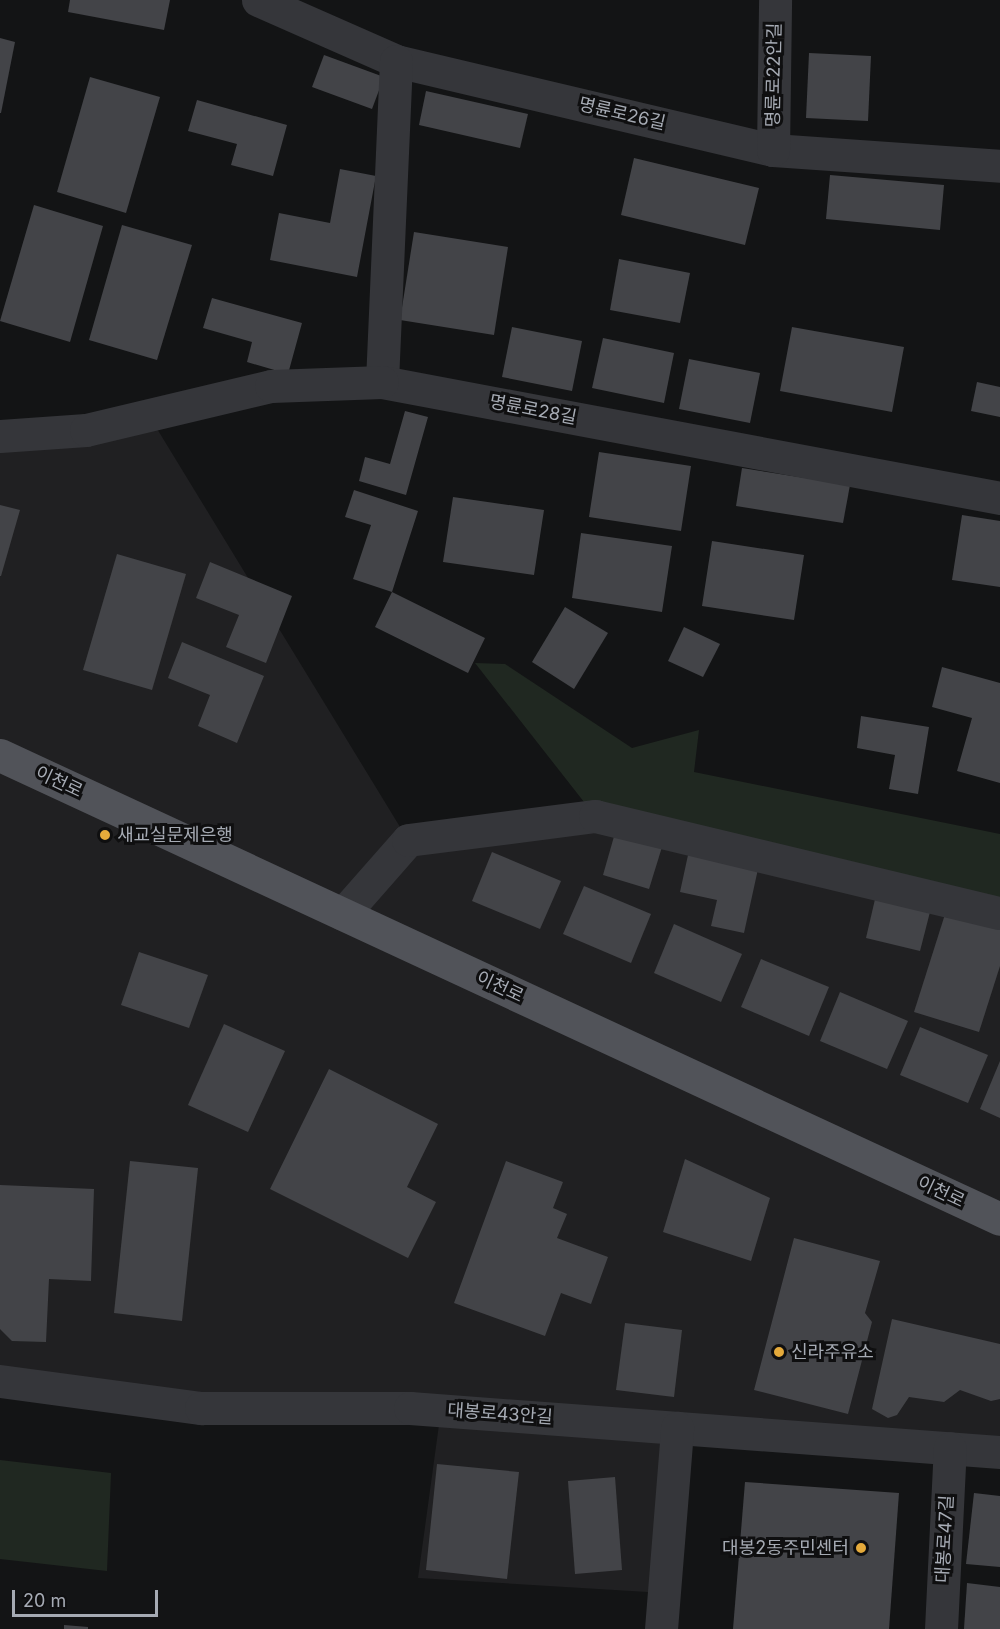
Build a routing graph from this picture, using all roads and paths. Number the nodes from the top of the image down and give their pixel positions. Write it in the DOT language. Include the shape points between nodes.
graph roads {
  1 [pos="258,0"];
  2 [pos="775,0"];
  3 [pos="396,61"];
  4 [pos="773,150"];
  5 [pos="1000,166"];
  6 [pos="382,382"];
  7 [pos="0,436"];
  8 [pos="1000,498"];
  9 [pos="0,755"];
  10 [pos="1000,913"];
  11 [pos="343,914"];
  12 [pos="1000,1219"];
  13 [pos="0,1381"];
  14 [pos="677,1428"];
  15 [pos="950,1448"];
  16 [pos="1000,1452"];
  17 [pos="661,1629"];
  18 [pos="941,1629"];
  1 -- 3 [label="street, 명륜로26길"];
  2 -- 4 [label="street, 명륜로22안길"];
  3 -- 4 [label="street, 명륜로26길"];
  3 -- 6 [label="street"];
  4 -- 5 [label="street, 명륜로26길"];
  6 -- 7 [label="street, 명륜로28길" via="272,386 86,430"];
  6 -- 8 [label="street, 명륜로28길"];
  9 -- 11 [label="main road, 이천로"];
  10 -- 11 [label="street" via="595,816 408,840"];
  11 -- 12 [label="main road, 이천로"];
  13 -- 14 [label="street, 대봉로43안길" via="201,1408 410,1408"];
  14 -- 15 [label="street, 대봉로43안길"];
  14 -- 17 [label="street"];
  15 -- 16 [label="street, 대봉로43안길"];
  15 -- 18 [label="street, 대봉로47길"];
}
